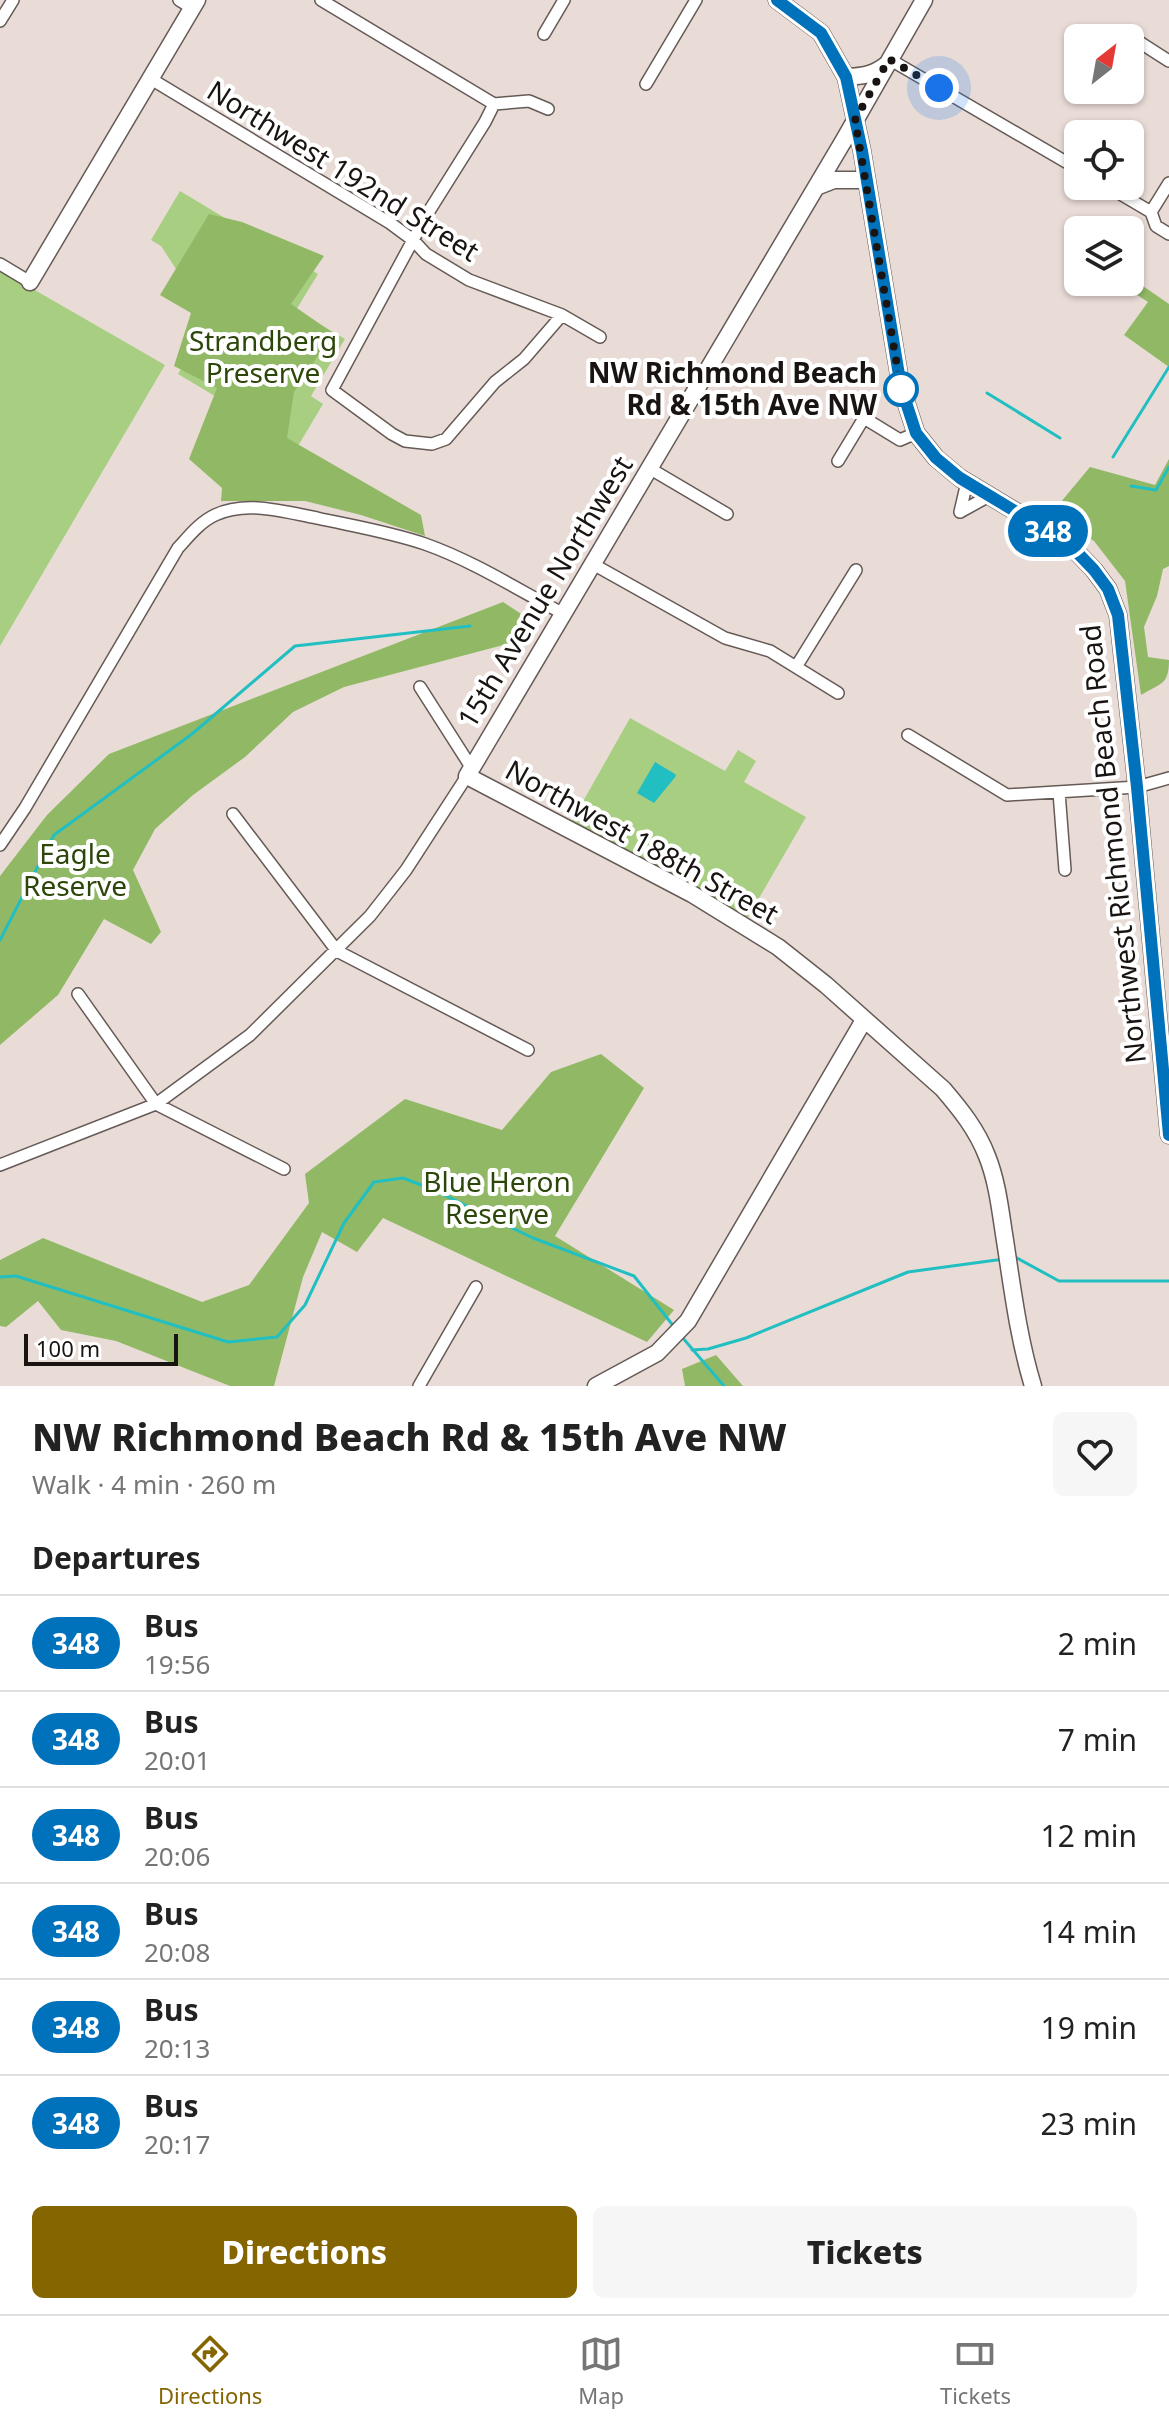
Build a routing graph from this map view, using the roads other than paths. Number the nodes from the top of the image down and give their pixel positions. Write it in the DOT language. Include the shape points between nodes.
graph roads {
  1 [pos="13,0"];
  2 [pos="321,0"];
  3 [pos="564,0"];
  4 [pos="696,0"];
  5 [pos="777,0"];
  6 [pos="924,0"];
  7 [pos="189,3"];
  8 [pos="0,21"];
  9 [pos="544,34"];
  10 [pos="1144,45"];
  11 [pos="888,61"];
  12 [pos="1169,61"];
  13 [pos="846,77"];
  14 [pos="151,79"];
  15 [pos="646,84"];
  16 [pos="494,104"];
  17 [pos="548,109"];
  18 [pos="855,120"];
  19 [pos="1064,161"];
  20 [pos="866,180"];
  21 [pos="1169,183"];
  22 [pos="816,187"];
  23 [pos="1131,200"];
  24 [pos="1151,212"];
  25 [pos="1169,234"];
  26 [pos="413,240"];
  27 [pos="0,264"];
  28 [pos="30,282"];
  29 [pos="562,315"];
  30 [pos="600,337"];
  31 [pos="916,433"];
  32 [pos="838,461"];
  33 [pos="649,468"];
  34 [pos="967,482"];
  35 [pos="989,496"];
  36 [pos="727,514"];
  37 [pos="591,563"];
  38 [pos="856,570"];
  39 [pos="562,613"];
  40 [pos="796,667"];
  41 [pos="420,687"];
  42 [pos="838,693"];
  43 [pos="908,735"];
  44 [pos="469,771"];
  45 [pos="1169,778"];
  46 [pos="1137,787"];
  47 [pos="1059,792"];
  48 [pos="233,814"];
  49 [pos="0,845"];
  50 [pos="1065,870"];
  51 [pos="337,951"];
  52 [pos="78,994"];
  53 [pos="864,1020"];
  54 [pos="528,1050"];
  55 [pos="156,1104"];
  56 [pos="1169,1135"];
  57 [pos="0,1165"];
  58 [pos="284,1169"];
  59 [pos="476,1287"];
  60 [pos="419,1386"];
  61 [pos="596,1386"];
  62 [pos="1033,1386"];
  1 -- 8 [label="street"];
  2 -- 16 [label="street"];
  3 -- 9 [label="street"];
  4 -- 15 [label="street"];
  5 -- 13 [label="street, Northwest Richmond Beach Road" via="821,33"];
  6 -- 11 [label="street, 15th Avenue Northwest"];
  7 -- 14 [label="street"];
  10 -- 12 [label="street"];
  11 -- 13 [label="street" via="875,73"];
  11 -- 18 [label="street, 15th Avenue Northwest"];
  11 -- 19 [label="street"];
  13 -- 18 [label="street, Northwest Richmond Beach Road"];
  14 -- 26 [label="street, Northwest 192nd Street"];
  14 -- 28 [label="street"];
  16 -- 17 [label="street" via="529,101"];
  16 -- 26 [label="street"];
  18 -- 20 [label="street, Northwest Richmond Beach Road"];
  18 -- 22 [label="street, 15th Avenue Northwest"];
  20 -- 22 [label="street" via="834,180"];
  20 -- 31 [label="street, Northwest Richmond Beach Road" via="901,387"];
  21 -- 24 [label="street"];
  22 -- 33 [label="street, 15th Avenue Northwest"];
  23 -- 24 [label="street"];
  24 -- 25 [label="street" via="1156,226"];
  26 -- 29 [label="street, Northwest 192nd Street" via="469,280"];
  26 -- 29 [label="street" via="332,390 405,441 432,444 446,439"];
  27 -- 28 [label="street"];
  29 -- 30 [label="street, Northwest 192nd Street"];
  31 -- 32 [label="street" via="900,440 864,418"];
  31 -- 34 [label="street, Northwest Richmond Beach Road" via="936,458"];
  33 -- 36 [label="street"];
  33 -- 37 [label="street, 15th Avenue Northwest"];
  34 -- 35 [label="street, Northwest Richmond Beach Road"];
  34 -- 35 [label="street" via="960,512"];
  35 -- 46 [label="street, Northwest Richmond Beach Road" via="1068,543 1108,589 1118,615"];
  37 -- 39 [label="street, 15th Avenue Northwest"];
  37 -- 40 [label="street" via="725,638 770,651"];
  38 -- 40 [label="street"];
  39 -- 44 [label="street, 15th Avenue Northwest"];
  39 -- 49 [label="street" via="456,557 391,534 260,508 215,515 178,548"];
  40 -- 42 [label="street"];
  41 -- 44 [label="street, Northwest 188th Street"];
  43 -- 47 [label="street" via="1007,795"];
  44 -- 51 [label="street, 15th Avenue Northwest" via="406,870"];
  44 -- 53 [label="street, Northwest 188th Street" via="749,928"];
  45 -- 46 [label="street"];
  46 -- 47 [label="street"];
  46 -- 56 [label="street, Northwest Richmond Beach Road" via="1159,970"];
  47 -- 50 [label="street"];
  48 -- 51 [label="street"];
  51 -- 54 [label="street"];
  51 -- 55 [label="street, 15th Avenue Northwest" via="250,1035"];
  52 -- 55 [label="street"];
  53 -- 61 [label="street" via="688,1321 657,1353"];
  53 -- 62 [label="street, Northwest 188th Street" via="915,1062 976,1131 996,1186"];
  55 -- 57 [label="street, 15th Avenue Northwest"];
  55 -- 58 [label="street"];
  59 -- 60 [label="street"];
}
